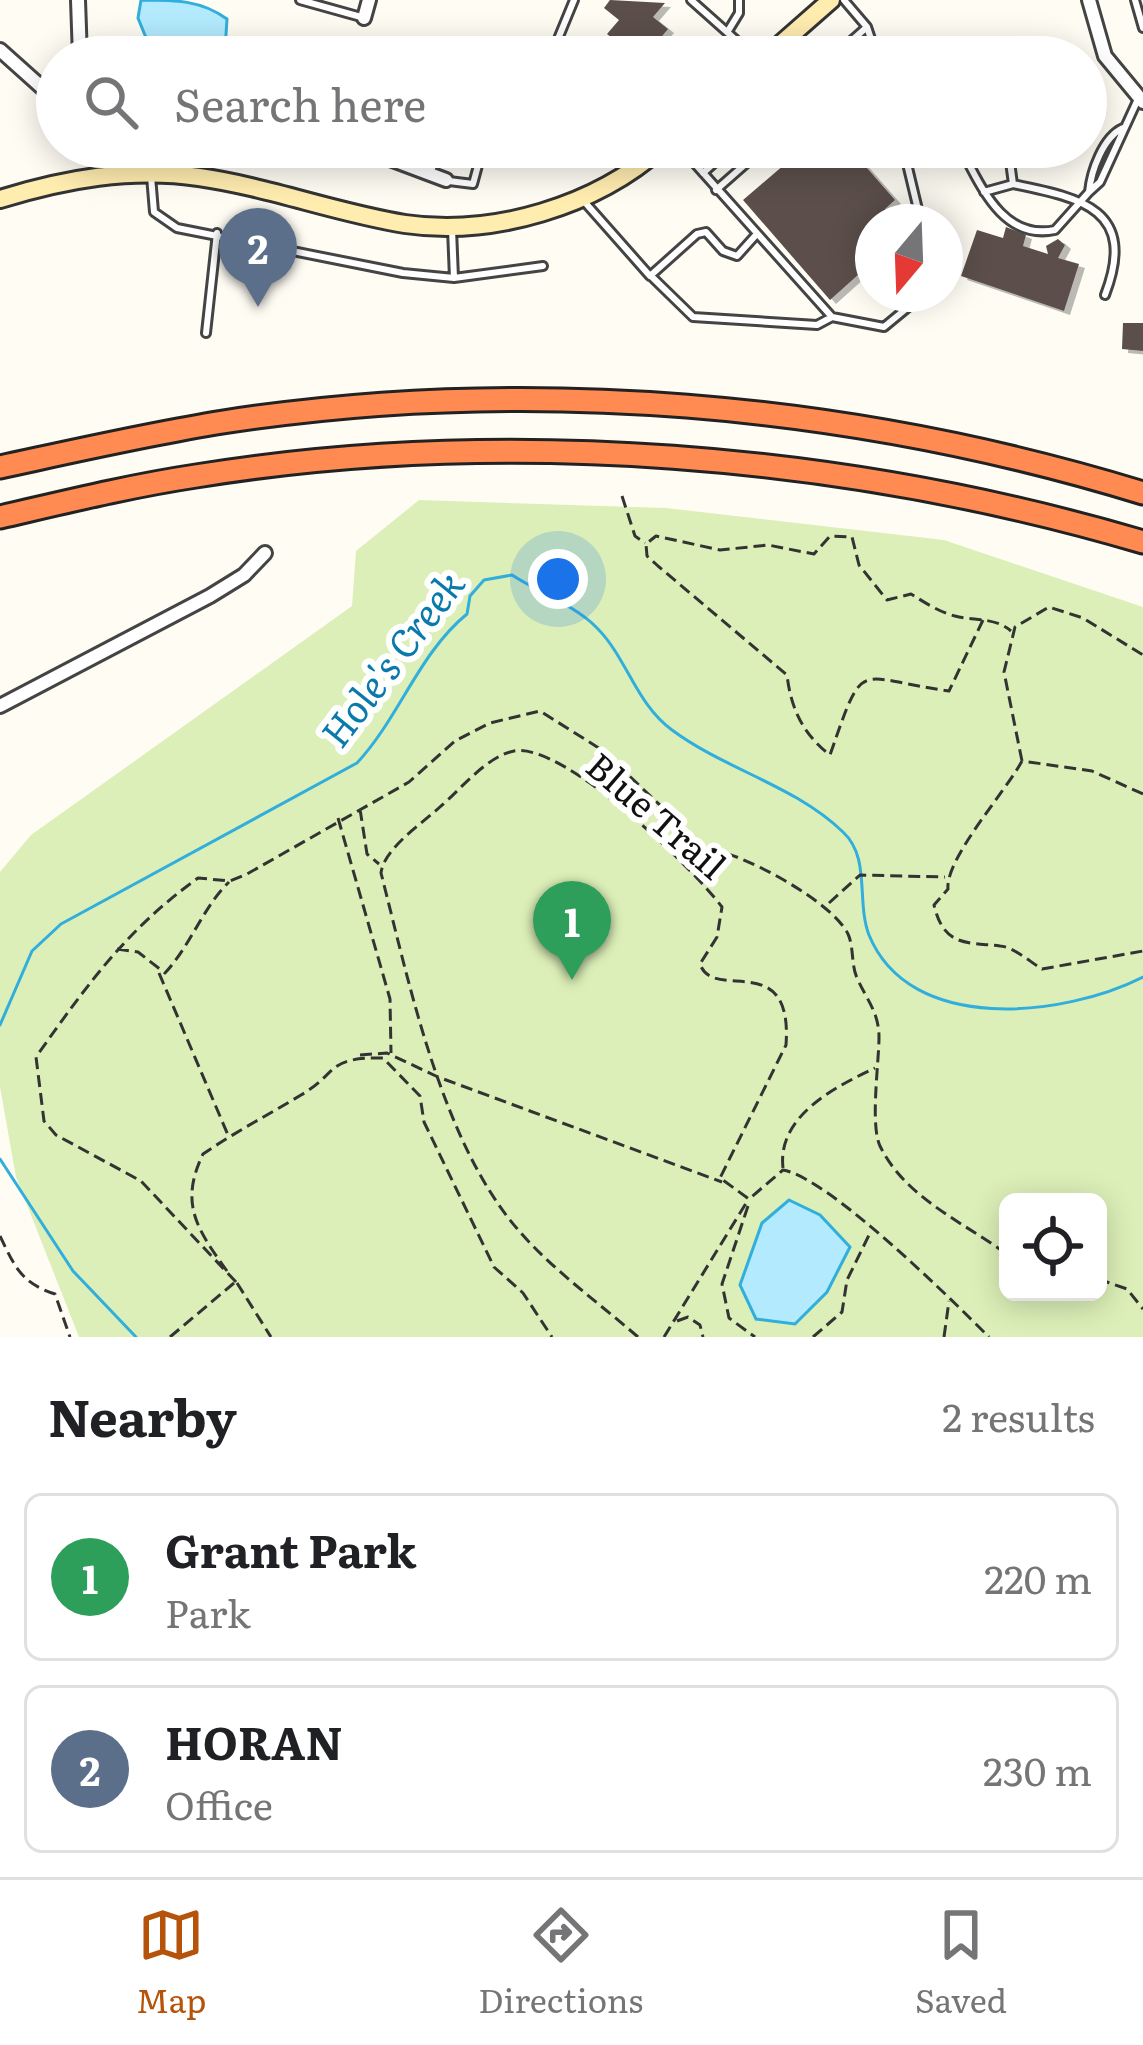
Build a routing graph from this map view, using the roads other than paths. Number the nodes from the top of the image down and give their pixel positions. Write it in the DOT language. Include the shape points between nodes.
graph roads {
  1 [pos="78,0"];
  2 [pos="300,0"];
  3 [pos="370,0"];
  4 [pos="574,0"];
  5 [pos="691,0"];
  6 [pos="739,0"];
  7 [pos="831,0"];
  8 [pos="844,0"];
  9 [pos="1089,0"];
  10 [pos="1135,0"];
  11 [pos="364,18"];
  12 [pos="867,27"];
  13 [pos="1143,28"];
  14 [pos="728,31"];
  15 [pos="79,36"];
  16 [pos="560,36"];
  17 [pos="733,36"];
  18 [pos="790,36"];
  19 [pos="857,36"];
  20 [pos="869,36"];
  21 [pos="1099,36"];
  22 [pos="0,50"];
  23 [pos="1107,58"];
  24 [pos="36,82"];
  25 [pos="1141,100"];
  26 [pos="1107,143"];
  27 [pos="150,168"];
  28 [pos="412,168"];
  29 [pos="432,168"];
  30 [pos="477,168"];
  31 [pos="629,168"];
  32 [pos="698,168"];
  33 [pos="708,168"];
  34 [pos="741,168"];
  35 [pos="908,168"];
  36 [pos="971,168"];
  37 [pos="1011,168"];
  38 [pos="1094,168"];
  39 [pos="150,173"];
  40 [pos="702,173"];
  41 [pos="430,175"];
  42 [pos="446,180"];
  43 [pos="1013,184"];
  44 [pos="716,190"];
  45 [pos="984,192"];
  46 [pos="1087,196"];
  47 [pos="581,198"];
  48 [pos="0,199"];
  49 [pos="917,204"];
  50 [pos="452,225"];
  51 [pos="217,233"];
  52 [pos="755,236"];
  53 [pos="543,266"];
  54 [pos="650,276"];
  55 [pos="454,278"];
  56 [pos="1105,295"];
  57 [pos="902,312"];
  58 [pos="832,317"];
  59 [pos="206,333"];
  60 [pos="0,467"];
  61 [pos="1143,493"];
  62 [pos="0,517"];
  63 [pos="1143,542"];
  64 [pos="265,553"];
  65 [pos="0,706"];
  1 -- 15 [label="street"];
  2 -- 11 [label="lane"];
  3 -- 11 [label="street"];
  4 -- 16 [label="lane"];
  5 -- 14 [label="lane"];
  6 -- 14 [label="lane"];
  7 -- 18 [label="street"];
  8 -- 12 [label="lane"];
  9 -- 21 [label="street"];
  10 -- 13 [label="lane"];
  12 -- 19 [label="lane"];
  12 -- 20 [label="lane"];
  14 -- 17 [label="lane"];
  22 -- 24 [label="street"];
  23 -- 25 [label="street"];
  25 -- 26 [label="lane"];
  27 -- 39 [label="street"];
  28 -- 41 [label="street"];
  29 -- 41 [label="lane"];
  30 -- 42 [label="lane" via="473,184"];
  31 -- 47 [label="street"];
  32 -- 40 [label="lane"];
  33 -- 40 [label="lane"];
  34 -- 44 [label="lane"];
  35 -- 49 [label="lane"];
  36 -- 45 [label="lane"];
  37 -- 43 [label="lane"];
  38 -- 46 [label="lane"];
  39 -- 48 [label="street" via="86,177"];
  39 -- 50 [label="street" via="410,224"];
  39 -- 51 [label="lane" via="154,212 163,222"];
  40 -- 44 [label="lane"];
  41 -- 42 [label="street"];
  43 -- 45 [label="lane"];
  43 -- 46 [label="lane"];
  44 -- 52 [label="lane"];
  45 -- 46 [label="lane" via="1010,220 1047,232"];
  46 -- 56 [label="lane" via="1116,256"];
  47 -- 50 [label="street" via="507,221"];
  47 -- 54 [label="lane"];
  50 -- 55 [label="lane"];
  51 -- 55 [label="lane"];
  51 -- 59 [label="lane"];
  52 -- 54 [label="lane" via="736,256 706,232 697,234"];
  52 -- 58 [label="lane"];
  53 -- 55 [label="lane"];
  54 -- 58 [label="lane" via="693,317 817,325"];
  57 -- 58 [label="lane" via="884,327"];
  60 -- 61 [label="highway" via="227,422 555,400 672,405 889,435"];
  62 -- 63 [label="highway" via="285,465 647,454 903,487"];
  64 -- 65 [label="street" via="210,596"];
}
